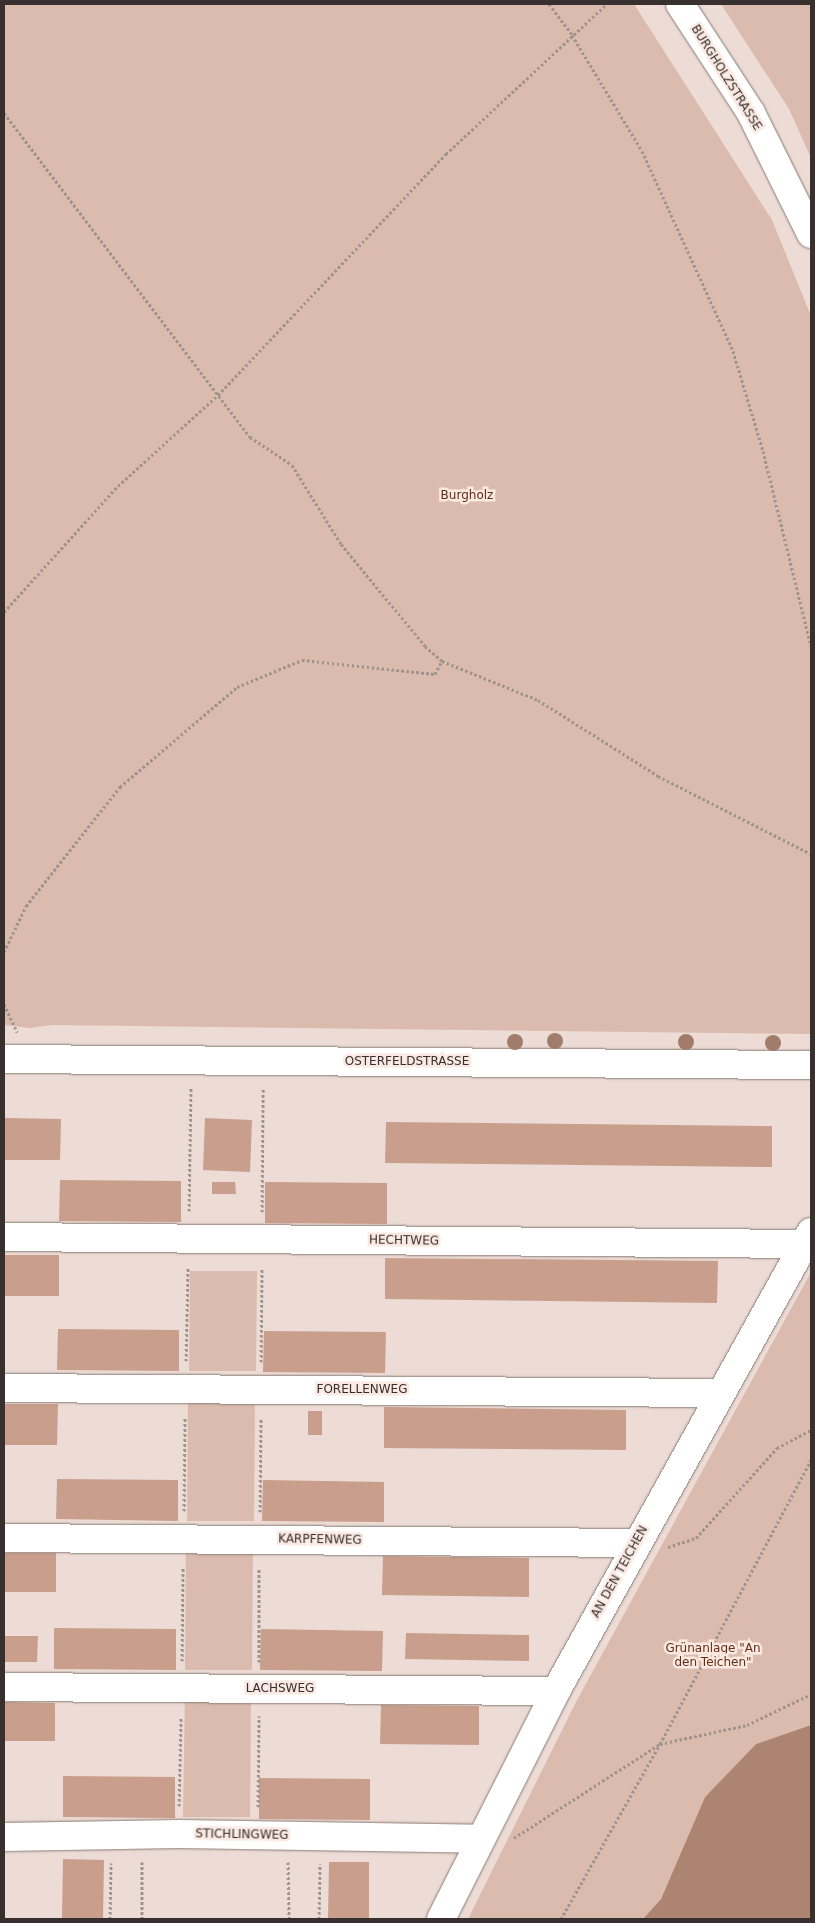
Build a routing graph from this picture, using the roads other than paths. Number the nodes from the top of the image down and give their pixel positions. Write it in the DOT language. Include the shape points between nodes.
graph roads {
  1 [pos="680,4"];
  2 [pos="811,234"];
  3 [pos="4,1059"];
  4 [pos="811,1065"];
  5 [pos="4,1237"];
  6 [pos="808,1238"];
  7 [pos="4,1388"];
  8 [pos="720,1393"];
  9 [pos="4,1538"];
  10 [pos="636,1543"];
  11 [pos="4,1687"];
  12 [pos="556,1691"];
  13 [pos="4,1838"];
  14 [pos="481,1839"];
  15 [pos="441,1919"];
  1 -- 2 [label="street, BURGHOLZSTRASSE" via="750,112"];
  3 -- 4 [label="street, OSTERFELDSTRASSE"];
  5 -- 6 [label="street, HECHTWEG" via="262,1240"];
  6 -- 8 [label="street, AN DEN TEICHEN"];
  7 -- 8 [label="street, FORELLENWEG"];
  8 -- 10 [label="street, AN DEN TEICHEN"];
  9 -- 10 [label="street, KARPFENWEG"];
  10 -- 12 [label="street, AN DEN TEICHEN"];
  11 -- 12 [label="street, LACHSWEG"];
  12 -- 14 [label="street, AN DEN TEICHEN"];
  13 -- 14 [label="street, STICHLINGWEG" via="179,1834"];
  14 -- 15 [label="street, AN DEN TEICHEN"];
}
